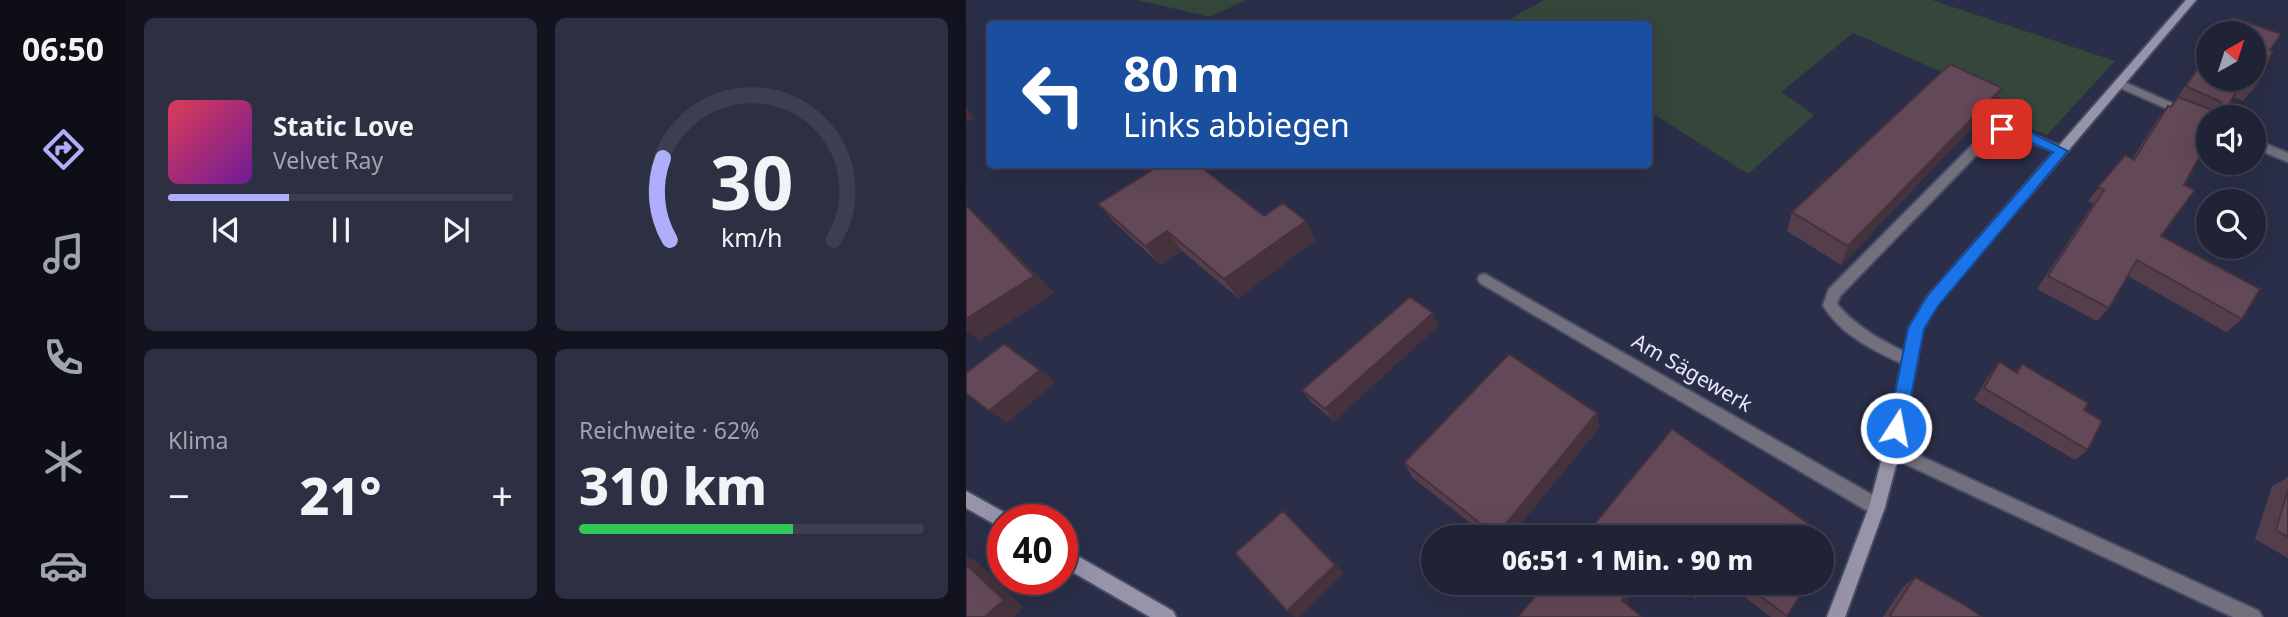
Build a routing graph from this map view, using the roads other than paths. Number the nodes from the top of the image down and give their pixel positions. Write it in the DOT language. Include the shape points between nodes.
graph roads {
  1 [pos="2190,0"];
  2 [pos="2120,83"];
  3 [pos="2196,118"];
  4 [pos="2266,148"];
  5 [pos="2062,151"];
  6 [pos="2288,158"];
  7 [pos="1485,279"];
  8 [pos="1910,361"];
  9 [pos="1892,450"];
  10 [pos="966,499"];
  11 [pos="1877,507"];
  12 [pos="987,511"];
  13 [pos="1078,565"];
  14 [pos="1167,617"];
  15 [pos="1836,617"];
  16 [pos="2253,617"];
  1 -- 2 [label="street"];
  2 -- 3 [label="street"];
  2 -- 5 [label="street"];
  4 -- 6 [label="street"];
  5 -- 8 [label="street" via="1932,301 1916,328"];
  5 -- 8 [label="street" via="2011,130 1992,132 1833,293 1830,306 1853,329"];
  7 -- 11 [label="street, Am Sägewerk"];
  8 -- 9 [label="street"];
  9 -- 11 [label="street"];
  9 -- 16 [label="street"];
  10 -- 12 [label="street"];
  11 -- 15 [label="street"];
  13 -- 14 [label="street"];
}
